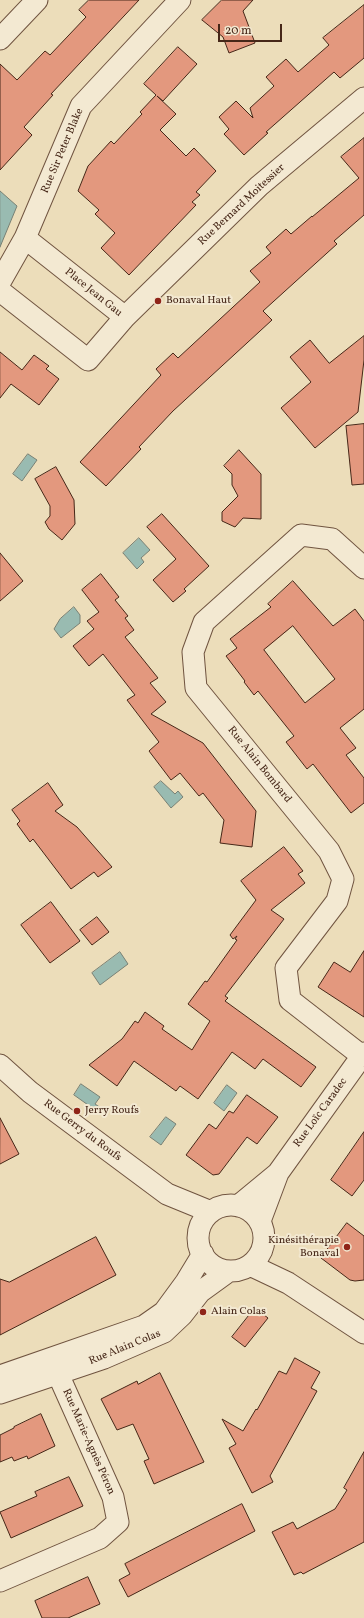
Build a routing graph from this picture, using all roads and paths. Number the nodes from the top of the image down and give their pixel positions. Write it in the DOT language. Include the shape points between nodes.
graph roads {
  1 [pos="37,0"];
  2 [pos="180,0"];
  3 [pos="0,39"];
  4 [pos="364,98"];
  5 [pos="26,238"];
  6 [pos="0,282"];
  7 [pos="0,291"];
  8 [pos="125,317"];
  9 [pos="364,568"];
  10 [pos="363,1055"];
  11 [pos="0,1065"];
  12 [pos="278,1173"];
  13 [pos="167,1194"];
  14 [pos="238,1206"];
  15 [pos="211,1212"];
  16 [pos="260,1221"];
  17 [pos="201,1245"];
  18 [pos="263,1248"];
  19 [pos="250,1265"];
  20 [pos="229,1271"];
  21 [pos="288,1283"];
  22 [pos="364,1332"];
  23 [pos="58,1374"];
  24 [pos="0,1376"];
  25 [pos="0,1394"];
  26 [pos="0,1581"];
  1 -- 3 [label="street"];
  2 -- 5 [label="street, Rue Sir Peter Blake" via="82,106"];
  4 -- 8 [label="street, Rue Bernard Moitessier" via="259,186"];
  5 -- 6 [label="street, Rue Sir Peter Blake"];
  5 -- 8 [label="street, Place Jean Gau"];
  7 -- 8 [label="street, Place Jean Gau" via="88,360"];
  9 -- 10 [label="street, Rue Alain Bombard" via="332,539 301,534 204,622 193,652 196,688 329,851 343,879 337,902 286,968 290,1000"];
  10 -- 12 [label="street, Rue Loïc Caradec"];
  11 -- 13 [label="street, Rue Gerry du Roufs" via="30,1092"];
  12 -- 14 [label="street, Rue Loïc Caradec"];
  12 -- 16 [label="street, Rue Loïc Caradec"];
  13 -- 15 [label="street, Rue Gerry du Roufs"];
  13 -- 17 [label="street, Rue Gerry du Roufs"];
  14 -- 15 [label="street" via="228,1205"];
  14 -- 16 [label="street" via="247,1209"];
  15 -- 17 [label="street" via="202,1223"];
  16 -- 18 [label="street"];
  17 -- 20 [label="street" via="214,1266"];
  17 -- 24 [label="street, Rue Alain Colas" via="186,1282 164,1312 144,1326"];
  18 -- 19 [label="street"];
  18 -- 21 [label="street"];
  19 -- 20 [label="street" via="240,1270"];
  19 -- 21 [label="street"];
  20 -- 23 [label="street, Rue Alain Colas" via="200,1292 182,1315 164,1332 104,1358"];
  21 -- 22 [label="street"];
  23 -- 25 [label="street, Rue Alain Colas"];
  23 -- 26 [label="street, Rue Marie-Agnès Péron" via="113,1497 118,1522 100,1538"];
}
